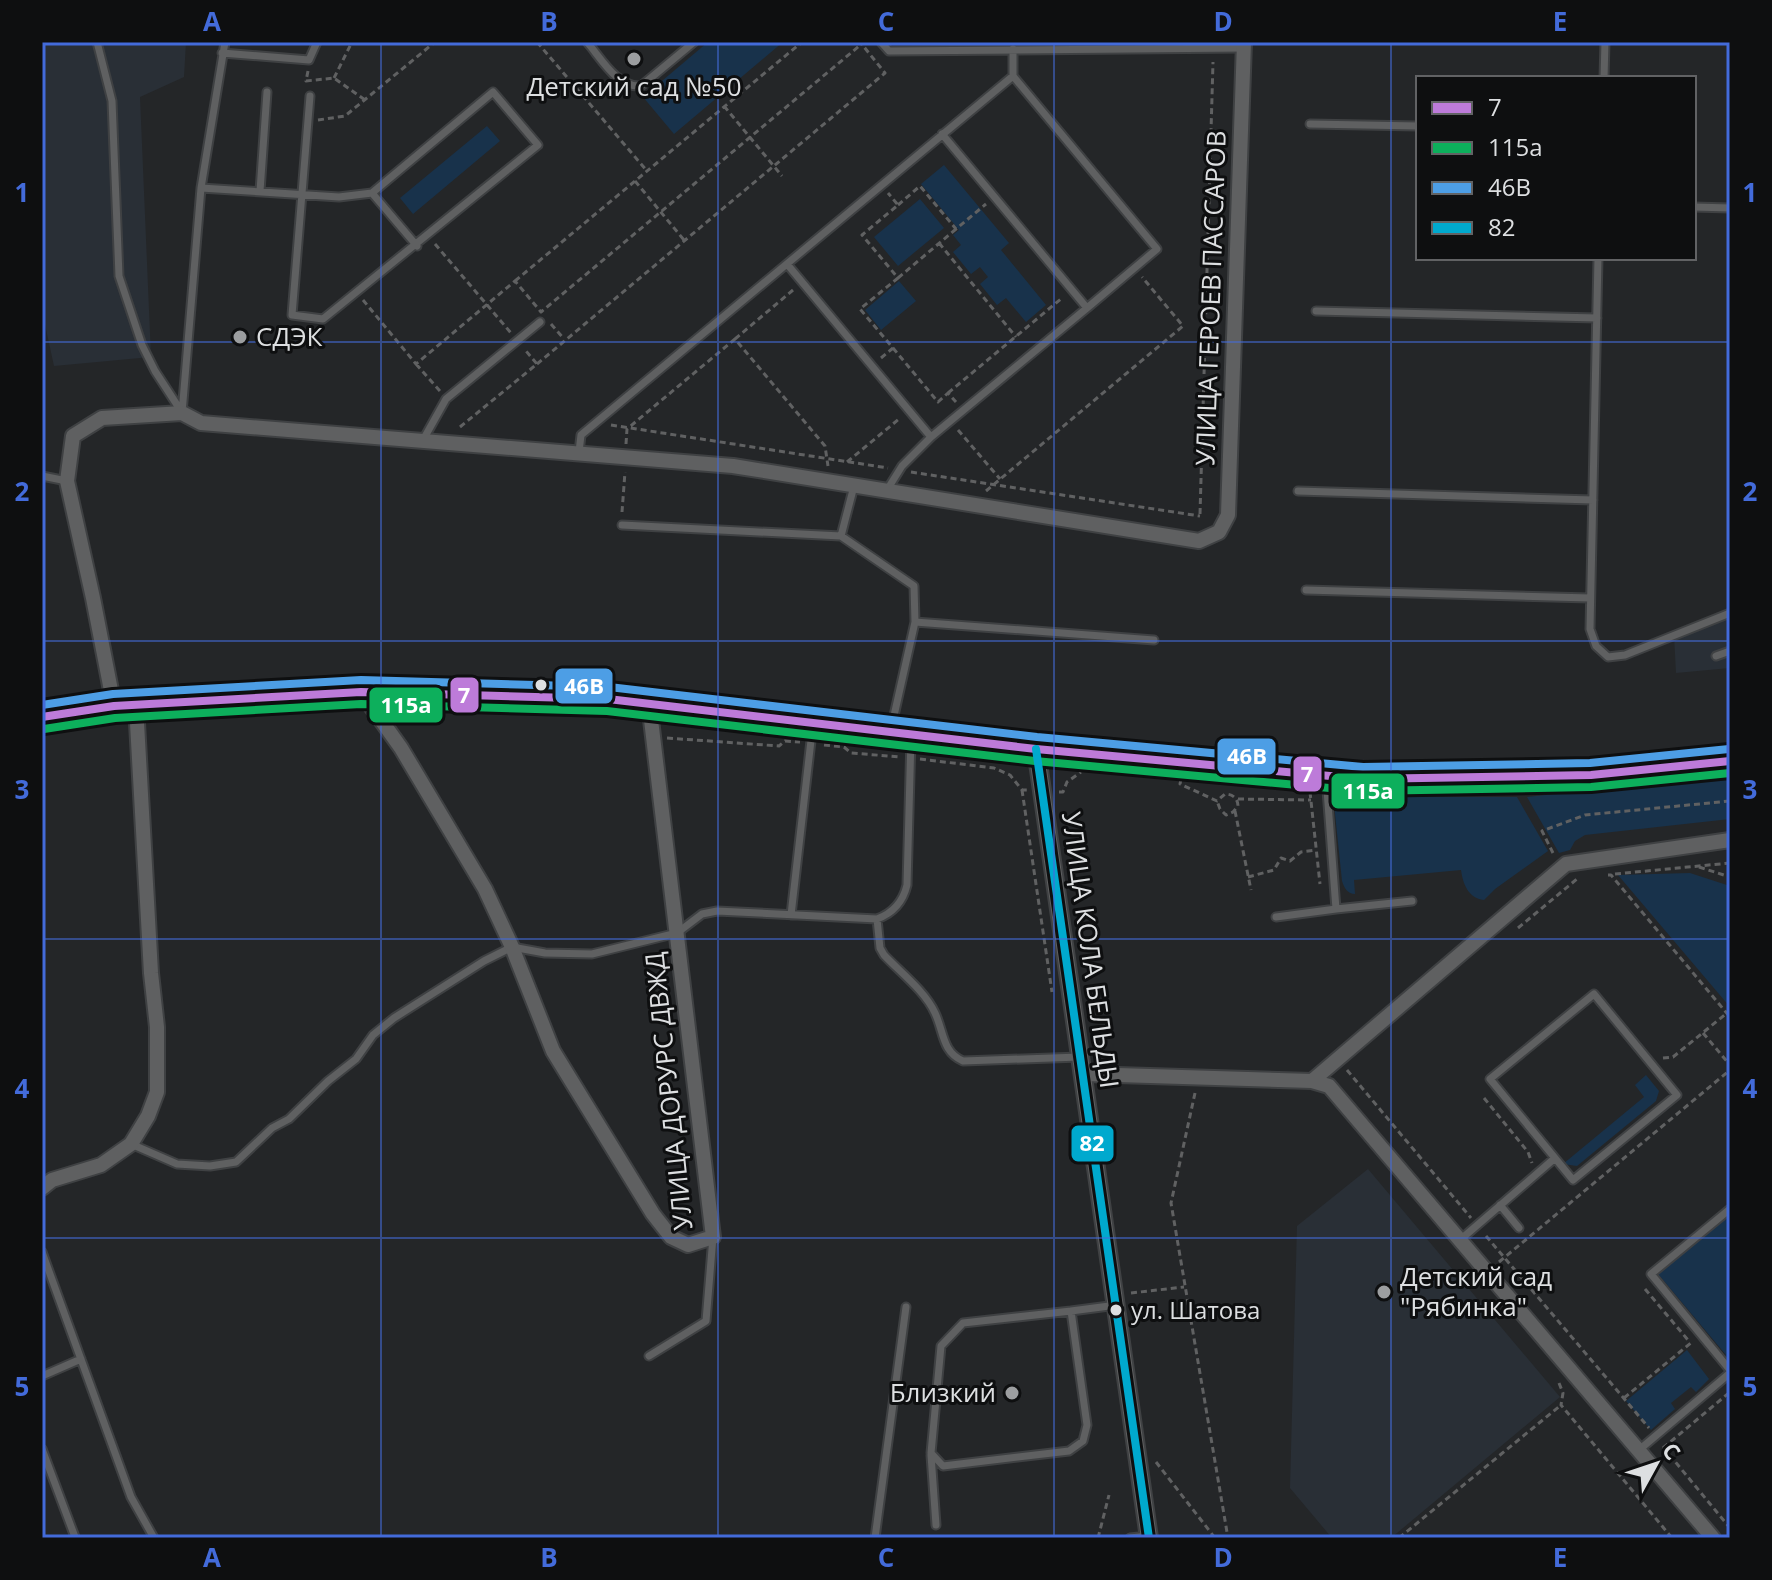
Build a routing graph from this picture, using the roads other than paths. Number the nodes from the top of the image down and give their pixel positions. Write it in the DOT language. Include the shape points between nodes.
graph roads {
  1 [pos="97,42"];
  2 [pos="225,42"];
  3 [pos="317,42"];
  4 [pos="587,42"];
  5 [pos="694,42"];
  6 [pos="881,42"];
  7 [pos="1041,42"];
  8 [pos="1605,42"];
  9 [pos="1244,45"];
  10 [pos="1013,49"];
  11 [pos="1033,49"];
  12 [pos="222,53"];
  13 [pos="1013,76"];
  14 [pos="1604,76"];
  15 [pos="267,92"];
  16 [pos="310,96"];
  17 [pos="1310,124"];
  18 [pos="1416,126"];
  19 [pos="942,134"];
  20 [pos="201,188"];
  21 [pos="260,191"];
  22 [pos="372,193"];
  23 [pos="303,194"];
  24 [pos="1696,207"];
  25 [pos="1730,208"];
  26 [pos="417,246"];
  27 [pos="1598,260"];
  28 [pos="787,264"];
  29 [pos="1087,308"];
  30 [pos="1316,311"];
  31 [pos="1597,318"];
  32 [pos="540,322"];
  33 [pos="182,413"];
  34 [pos="931,437"];
  35 [pos="423,440"];
  36 [pos="579,452"];
  37 [pos="42,477"];
  38 [pos="67,481"];
  39 [pos="854,486"];
  40 [pos="887,490"];
  41 [pos="1298,491"];
  42 [pos="1593,500"];
  43 [pos="622,525"];
  44 [pos="841,536"];
  45 [pos="1306,590"];
  46 [pos="1590,598"];
  47 [pos="1730,613"];
  48 [pos="915,622"];
  49 [pos="1154,640"];
  50 [pos="1730,651"];
  51 [pos="1716,656"];
  52 [pos="361,692"];
  53 [pos="649,703"];
  54 [pos="136,705"];
  55 [pos="114,706"];
  56 [pos="42,717"];
  57 [pos="813,723"];
  58 [pos="891,732"];
  59 [pos="911,734"];
  60 [pos="1036,749"];
  61 [pos="1730,761"];
  62 [pos="1326,775"];
  63 [pos="1730,840"];
  64 [pos="1412,901"];
  65 [pos="1336,909"];
  66 [pos="791,915"];
  67 [pos="1276,917"];
  68 [pos="877,919"];
  69 [pos="677,933"];
  70 [pos="512,947"];
  71 [pos="1082,1057"];
  72 [pos="1085,1074"];
  73 [pos="1312,1081"];
  74 [pos="131,1144"];
  75 [pos="1555,1158"];
  76 [pos="42,1188"];
  77 [pos="1500,1205"];
  78 [pos="1730,1209"];
  79 [pos="1519,1228"];
  80 [pos="713,1237"];
  81 [pos="1460,1240"];
  82 [pos="42,1252"];
  83 [pos="1122,1299"];
  84 [pos="906,1307"];
  85 [pos="1071,1311"];
  86 [pos="649,1356"];
  87 [pos="81,1359"];
  88 [pos="1730,1371"];
  89 [pos="42,1376"];
  90 [pos="42,1449"];
  91 [pos="1639,1450"];
  92 [pos="931,1453"];
  93 [pos="936,1525"];
  94 [pos="75,1537"];
  95 [pos="1149,1537"];
  96 [pos="154,1538"];
  97 [pos="875,1538"];
  98 [pos="1130,1538"];
  99 [pos="1713,1538"];
  1 -- 33 [label="lane" via="112,101 119,276 142,345"];
  2 -- 12 [label="lane"];
  3 -- 12 [label="lane" via="309,60"];
  4 -- 5 [label="lane" via="622,82 633,87"];
  6 -- 10 [label="lane" via="889,51"];
  7 -- 11 [label="lane"];
  8 -- 14 [label="lane"];
  9 -- 11 [label="lane"];
  9 -- 40 [label="street, УЛИЦА ГЕРОЕВ ПАССАРОВ" via="1228,515 1219,532 1199,541"];
  10 -- 11 [label="lane"];
  10 -- 13 [label="lane"];
  12 -- 20 [label="lane"];
  13 -- 19 [label="lane"];
  13 -- 29 [label="lane" via="1157,249"];
  15 -- 21 [label="lane"];
  16 -- 23 [label="lane"];
  17 -- 18 [label="lane"];
  19 -- 28 [label="lane"];
  19 -- 29 [label="lane"];
  20 -- 21 [label="lane"];
  20 -- 33 [label="lane"];
  21 -- 23 [label="lane"];
  22 -- 23 [label="lane"];
  22 -- 26 [label="lane"];
  22 -- 26 [label="lane" via="493,92 538,145"];
  23 -- 26 [label="lane" via="292,315 323,319"];
  24 -- 25 [label="lane"];
  27 -- 31 [label="lane"];
  28 -- 34 [label="lane"];
  28 -- 36 [label="lane" via="581,435"];
  29 -- 34 [label="lane"];
  30 -- 31 [label="lane"];
  31 -- 42 [label="lane"];
  32 -- 35 [label="lane" via="446,399"];
  33 -- 35 [label="street" via="201,423"];
  33 -- 38 [label="street" via="102,418 73,436"];
  34 -- 40 [label="lane"];
  35 -- 36 [label="street"];
  36 -- 39 [label="street" via="733,466"];
  37 -- 38 [label="lane"];
  38 -- 55 [label="street"];
  39 -- 40 [label="street"];
  39 -- 44 [label="lane"];
  41 -- 42 [label="lane"];
  42 -- 46 [label="lane"];
  43 -- 44 [label="lane"];
  44 -- 48 [label="lane" via="914,586"];
  45 -- 46 [label="lane"];
  46 -- 47 [label="lane" via="1590,629 1596,646 1608,657"];
  48 -- 49 [label="lane"];
  48 -- 58 [label="lane"];
  50 -- 51 [label="lane"];
  52 -- 53 [label="main road"];
  52 -- 54 [label="main road"];
  52 -- 70 [label="street, УЛИЦА ДОРУРС ДВЖД" via="442,813"];
  53 -- 57 [label="main road"];
  53 -- 69 [label="street, УЛИЦА ДОРУРС ДВЖД"];
  54 -- 55 [label="main road"];
  54 -- 74 [label="street" via="157,1092"];
  55 -- 56 [label="main road"];
  57 -- 58 [label="main road"];
  57 -- 66 [label="lane"];
  58 -- 59 [label="main road"];
  59 -- 60 [label="main road"];
  59 -- 68 [label="lane" via="907,885 901,902"];
  60 -- 62 [label="main road"];
  60 -- 71 [label="street, УЛИЦА КОЛА БЕЛЬДЫ"];
  61 -- 62 [label="main road" via="1591,775"];
  62 -- 65 [label="lane"];
  63 -- 73 [label="street" via="1566,864"];
  64 -- 65 [label="lane"];
  65 -- 67 [label="lane"];
  66 -- 68 [label="lane"];
  66 -- 69 [label="lane" via="717,911 702,914"];
  68 -- 71 [label="lane" via="880,948 934,1011 954,1057"];
  69 -- 70 [label="lane" via="592,954"];
  69 -- 80 [label="street, УЛИЦА ДОРУРС ДВЖД"];
  70 -- 74 [label="lane" via="394,1018 356,1059 236,1162 177,1164"];
  70 -- 80 [label="street, УЛИЦА ДОРУРС ДВЖД" via="553,1051 653,1214 671,1237 688,1245"];
  71 -- 72 [label="street, УЛИЦА КОЛА БЕЛЬДЫ"];
  72 -- 73 [label="street"];
  72 -- 83 [label="street, УЛИЦА КОЛА БЕЛЬДЫ"];
  73 -- 81 [label="street" via="1329,1086"];
  74 -- 76 [label="street" via="101,1165"];
  75 -- 75 [label="lane" via="1573,1180 1677,1095 1594,994 1490,1079"];
  75 -- 77 [label="lane"];
  77 -- 79 [label="lane"];
  77 -- 81 [label="lane"];
  78 -- 88 [label="lane" via="1651,1274"];
  80 -- 86 [label="lane" via="706,1321"];
  81 -- 91 [label="street"];
  82 -- 87 [label="lane"];
  83 -- 85 [label="lane"];
  83 -- 95 [label="street, УЛИЦА КОЛА БЕЛЬДЫ"];
  84 -- 97 [label="lane"];
  85 -- 92 [label="lane" via="963,1323 941,1346"];
  85 -- 92 [label="lane" via="1087,1425 1083,1441 1069,1451 943,1466"];
  87 -- 89 [label="lane"];
  87 -- 96 [label="lane" via="131,1497"];
  88 -- 91 [label="lane"];
  90 -- 94 [label="lane"];
  91 -- 99 [label="street"];
  92 -- 93 [label="lane"];
  95 -- 98 [label="lane"];
}
